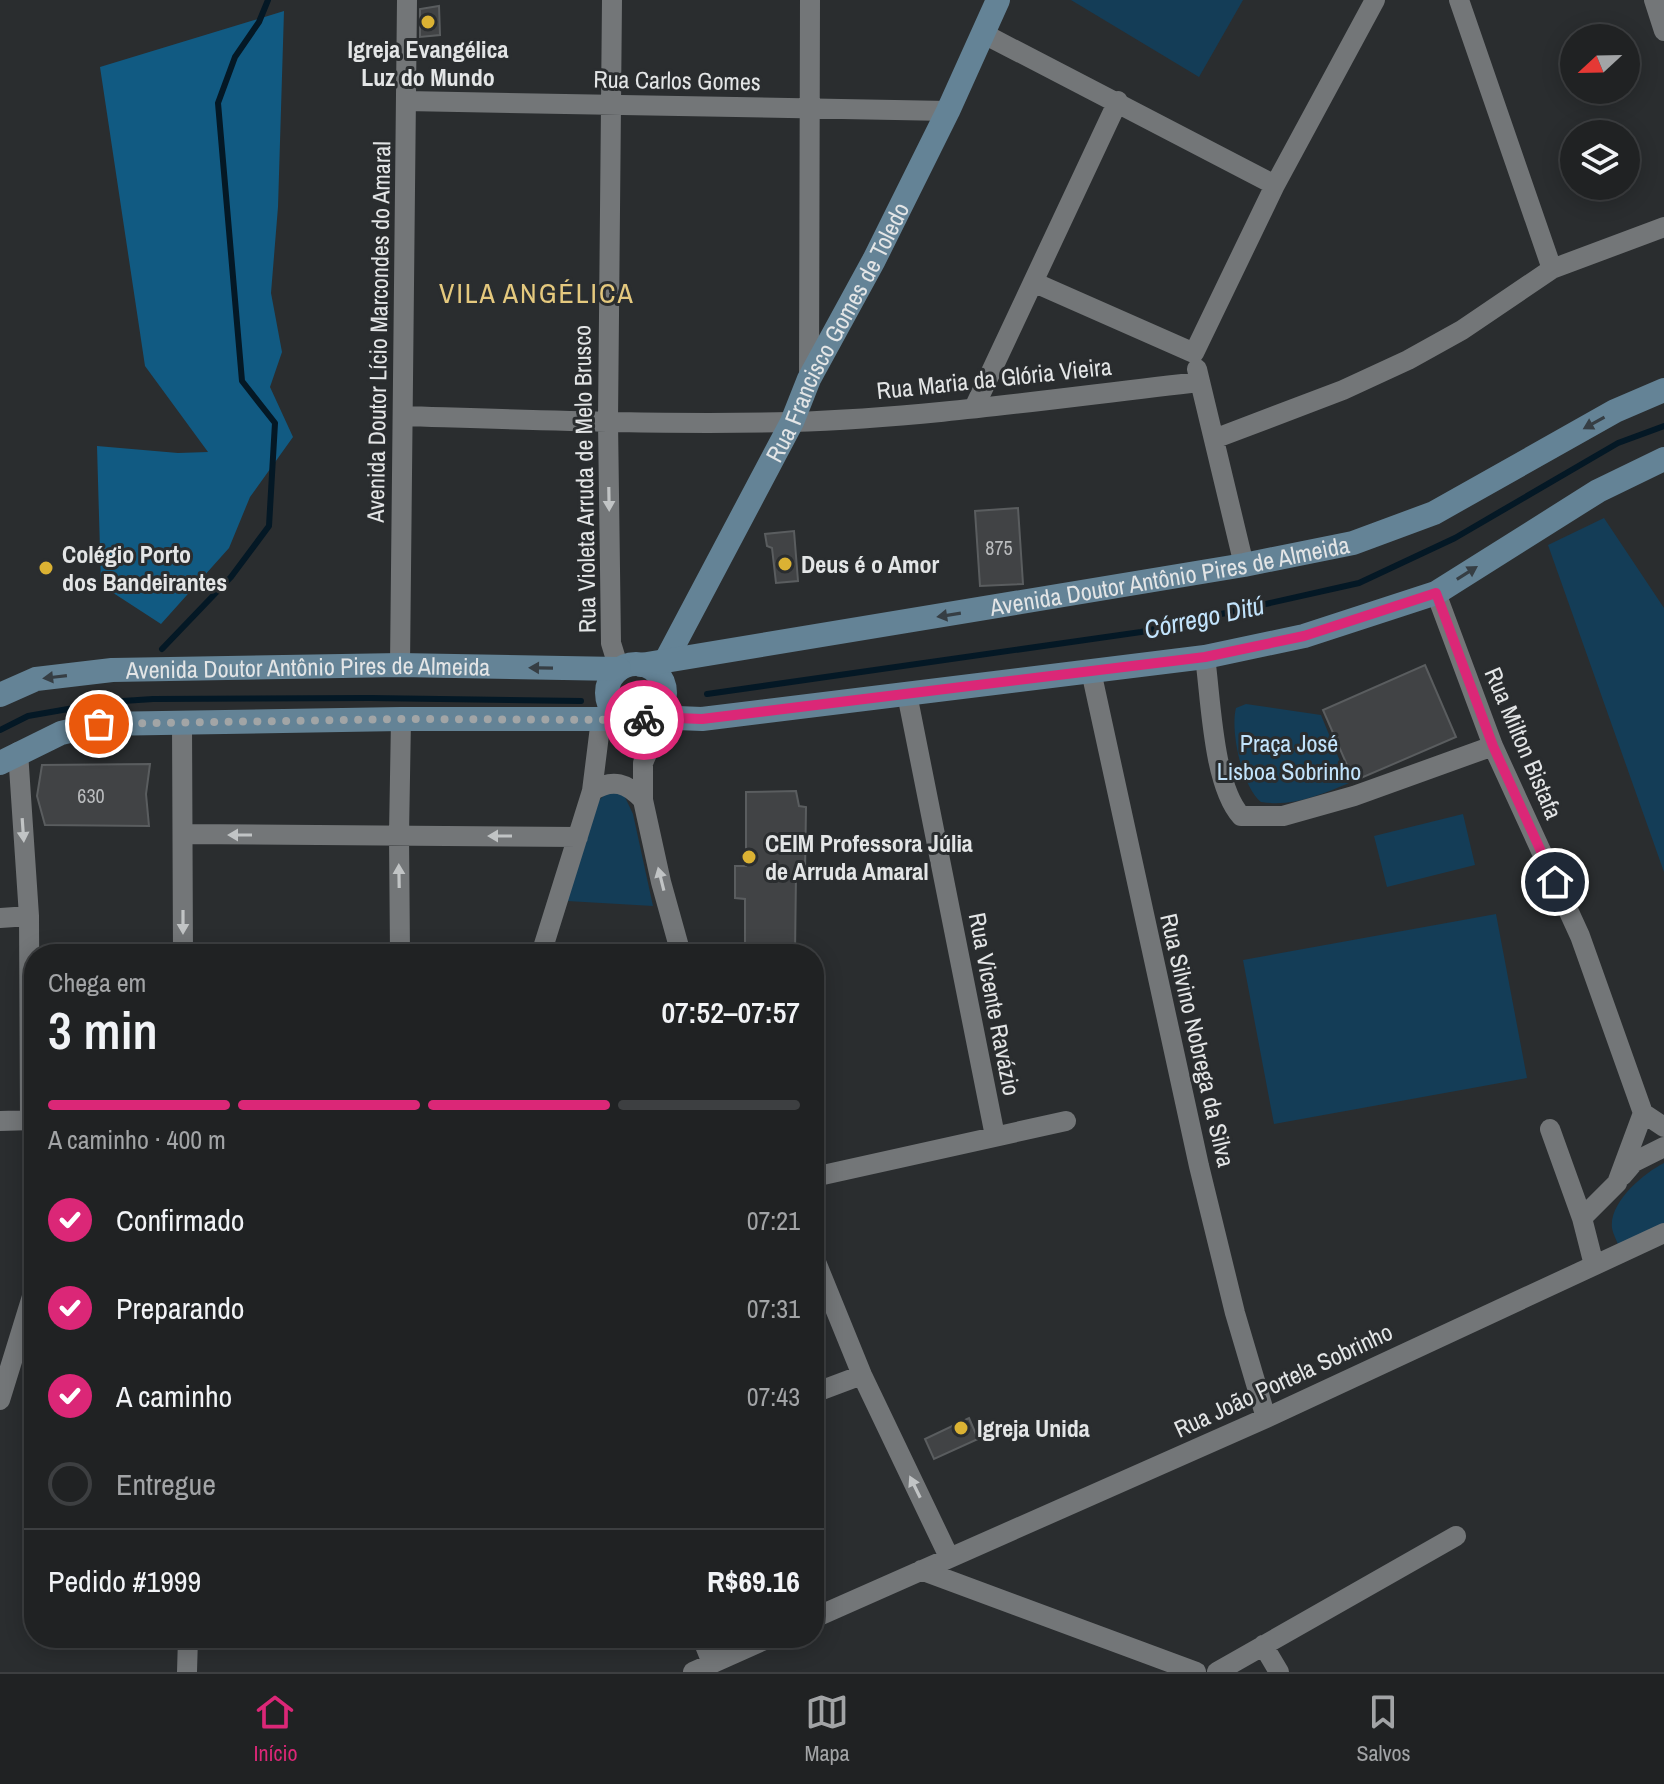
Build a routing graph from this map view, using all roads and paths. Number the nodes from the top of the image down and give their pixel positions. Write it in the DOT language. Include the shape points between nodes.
graph roads {
  1 [pos="407,0"];
  2 [pos="612,0"];
  3 [pos="810,0"];
  4 [pos="998,0"];
  5 [pos="1375,0"];
  6 [pos="1459,0"];
  7 [pos="1654,0"];
  8 [pos="1664,31"];
  9 [pos="984,34"];
  10 [pos="406,101"];
  11 [pos="1118,101"];
  12 [pos="610,105"];
  13 [pos="808,108"];
  14 [pos="948,111"];
  15 [pos="1275,185"];
  16 [pos="1664,227"];
  17 [pos="1552,269"];
  18 [pos="1033,282"];
  19 [pos="1194,353"];
  20 [pos="809,379"];
  21 [pos="1200,382"];
  22 [pos="1664,390"];
  23 [pos="974,408"];
  24 [pos="404,416"];
  25 [pos="608,421"];
  26 [pos="792,422"];
  27 [pos="1214,439"];
  28 [pos="1664,459"];
  29 [pos="1244,565"];
  30 [pos="1436,593"];
  31 [pos="1205,657"];
  32 [pos="666,660"];
  33 [pos="400,665"];
  34 [pos="630,667"];
  35 [pos="1091,671"];
  36 [pos="907,694"];
  37 [pos="0,695"];
  38 [pos="652,717"];
  39 [pos="401,719"];
  40 [pos="613,719"];
  41 [pos="182,722"];
  42 [pos="1493,746"];
  43 [pos="9,758"];
  44 [pos="592,791"];
  45 [pos="643,800"];
  46 [pos="183,834"];
  47 [pos="399,835"];
  48 [pos="578,837"];
  49 [pos="29,916"];
  50 [pos="0,918"];
  51 [pos="29,944"];
  52 [pos="183,944"];
  53 [pos="400,944"];
  54 [pos="544,944"];
  55 [pos="678,944"];
  56 [pos="1643,1113"];
  57 [pos="24,1120"];
  58 [pos="0,1121"];
  59 [pos="1066,1121"];
  60 [pos="1664,1127"];
  61 [pos="1550,1129"];
  62 [pos="995,1136"];
  63 [pos="1664,1147"];
  64 [pos="824,1175"];
  65 [pos="1617,1183"];
  66 [pos="1582,1218"];
  67 [pos="1664,1233"];
  68 [pos="1594,1265"];
  69 [pos="824,1282"];
  70 [pos="24,1322"];
  71 [pos="862,1375"];
  72 [pos="824,1389"];
  73 [pos="0,1400"];
  74 [pos="1266,1418"];
  75 [pos="1456,1536"];
  76 [pos="949,1557"];
  77 [pos="921,1570"];
  78 [pos="824,1614"];
  79 [pos="1263,1645"];
  80 [pos="188,1648"];
  81 [pos="706,1648"];
  82 [pos="746,1648"];
  83 [pos="712,1663"];
  84 [pos="187,1672"];
  85 [pos="693,1672"];
  86 [pos="1196,1672"];
  87 [pos="1217,1672"];
  88 [pos="1279,1672"];
  1 -- 10 [label="street, Avenida Doutor Lício Marcondes do Amaral"];
  2 -- 12 [label="street, Rua Violeta Arruda de Melo Brusco"];
  3 -- 13 [label="street"];
  4 -- 9 [label="main road, Rua Francisco Gomes de Toledo"];
  5 -- 15 [label="street"];
  6 -- 17 [label="street"];
  7 -- 8 [label="street"];
  9 -- 11 [label="street"];
  9 -- 14 [label="main road, Rua Francisco Gomes de Toledo"];
  10 -- 12 [label="street, Rua Carlos Gomes"];
  10 -- 24 [label="street, Avenida Doutor Lício Marcondes do Amaral"];
  11 -- 15 [label="street"];
  11 -- 18 [label="street"];
  12 -- 13 [label="street, Rua Carlos Gomes"];
  12 -- 25 [label="street, Rua Violeta Arruda de Melo Brusco"];
  13 -- 14 [label="street, Rua Carlos Gomes"];
  13 -- 20 [label="street"];
  14 -- 20 [label="main road, Rua Francisco Gomes de Toledo"];
  15 -- 19 [label="street"];
  16 -- 17 [label="street"];
  17 -- 27 [label="street" via="1408,360"];
  18 -- 19 [label="street"];
  18 -- 23 [label="street"];
  19 -- 21 [label="street"];
  20 -- 26 [label="main road, Rua Francisco Gomes de Toledo"];
  21 -- 23 [label="street, Rua Maria da Glória Vieira"];
  21 -- 27 [label="street"];
  22 -- 29 [label="main road, Avenida Doutor Antônio Pires de Almeida, one-way" via="1615,411 1434,513 1353,543"];
  23 -- 26 [label="street, Rua Maria da Glória Vieira"];
  24 -- 25 [label="street, Rua Maria da Glória Vieira"];
  24 -- 33 [label="street, Avenida Doutor Lício Marcondes do Amaral"];
  25 -- 26 [label="street, Rua Maria da Glória Vieira"];
  25 -- 34 [label="street, Rua Violeta Arruda de Melo Brusco, one-way" via="611,643"];
  26 -- 32 [label="main road, Rua Francisco Gomes de Toledo"];
  27 -- 29 [label="street"];
  30 -- 28 [label="main road, one-way" via="1598,491"];
  29 -- 32 [label="main road, Avenida Doutor Antônio Pires de Almeida, one-way"];
  30 -- 31 [label="main road" via="1304,636"];
  30 -- 42 [label="street, Rua Milton Bistafa"];
  31 -- 35 [label="main road"];
  31 -- 42 [label="street" via="1220,778 1241,816 1283,816"];
  32 -- 34 [label="main road, Avenida Doutor Antônio Pires de Almeida"];
  34 -- 33 [label="main road, Avenida Doutor Antônio Pires de Almeida, one-way"];
  33 -- 37 [label="main road, Avenida Doutor Antônio Pires de Almeida, one-way" via="112,670 36,679"];
  34 -- 38 [label="main road" via="655,671 664,688 662,706"];
  34 -- 40 [label="main road" via="608,685"];
  35 -- 36 [label="main road"];
  35 -- 74 [label="street, Rua Silvino Nobrega da Silva" via="1199,1166"];
  36 -- 38 [label="main road" via="702,719"];
  36 -- 62 [label="street, Rua Vicente Ravázio"];
  38 -- 40 [label="main road" via="640,722"];
  38 -- 45 [label="street"];
  39 -- 40 [label="main road, Avenida Doutor Antônio Pires de Almeida"];
  39 -- 41 [label="main road, Avenida Doutor Antônio Pires de Almeida"];
  39 -- 47 [label="street"];
  40 -- 44 [label="street"];
  41 -- 43 [label="main road, Avenida Doutor Antônio Pires de Almeida" via="99,724 61,733"];
  41 -- 46 [label="street"];
  42 -- 56 [label="street, Rua Milton Bistafa" via="1580,936"];
  43 -- 49 [label="street, one-way"];
  44 -- 45 [label="street" via="614,782"];
  44 -- 48 [label="street"];
  55 -- 45 [label="street, one-way"];
  47 -- 46 [label="street, one-way"];
  46 -- 52 [label="street, one-way"];
  48 -- 47 [label="street, one-way"];
  53 -- 47 [label="street, one-way"];
  48 -- 54 [label="street"];
  49 -- 50 [label="street"];
  49 -- 51 [label="street"];
  56 -- 60 [label="street"];
  56 -- 65 [label="street"];
  57 -- 58 [label="street"];
  59 -- 62 [label="street"];
  61 -- 66 [label="street"];
  62 -- 64 [label="street"];
  63 -- 65 [label="street" via="1634,1162"];
  65 -- 66 [label="street"];
  66 -- 68 [label="street"];
  67 -- 68 [label="street, Rua João Portela Sobrinho"];
  68 -- 74 [label="street, Rua João Portela Sobrinho"];
  69 -- 71 [label="street"];
  70 -- 73 [label="street"];
  71 -- 72 [label="street"];
  76 -- 71 [label="street, one-way"];
  74 -- 76 [label="street, Rua João Portela Sobrinho"];
  75 -- 79 [label="street"];
  76 -- 77 [label="street, Rua João Portela Sobrinho"];
  77 -- 78 [label="street, Rua João Portela Sobrinho"];
  77 -- 86 [label="street"];
  79 -- 87 [label="street"];
  79 -- 88 [label="street"];
  80 -- 84 [label="street"];
  81 -- 83 [label="street"];
  82 -- 83 [label="street"];
  83 -- 85 [label="street"];
}
